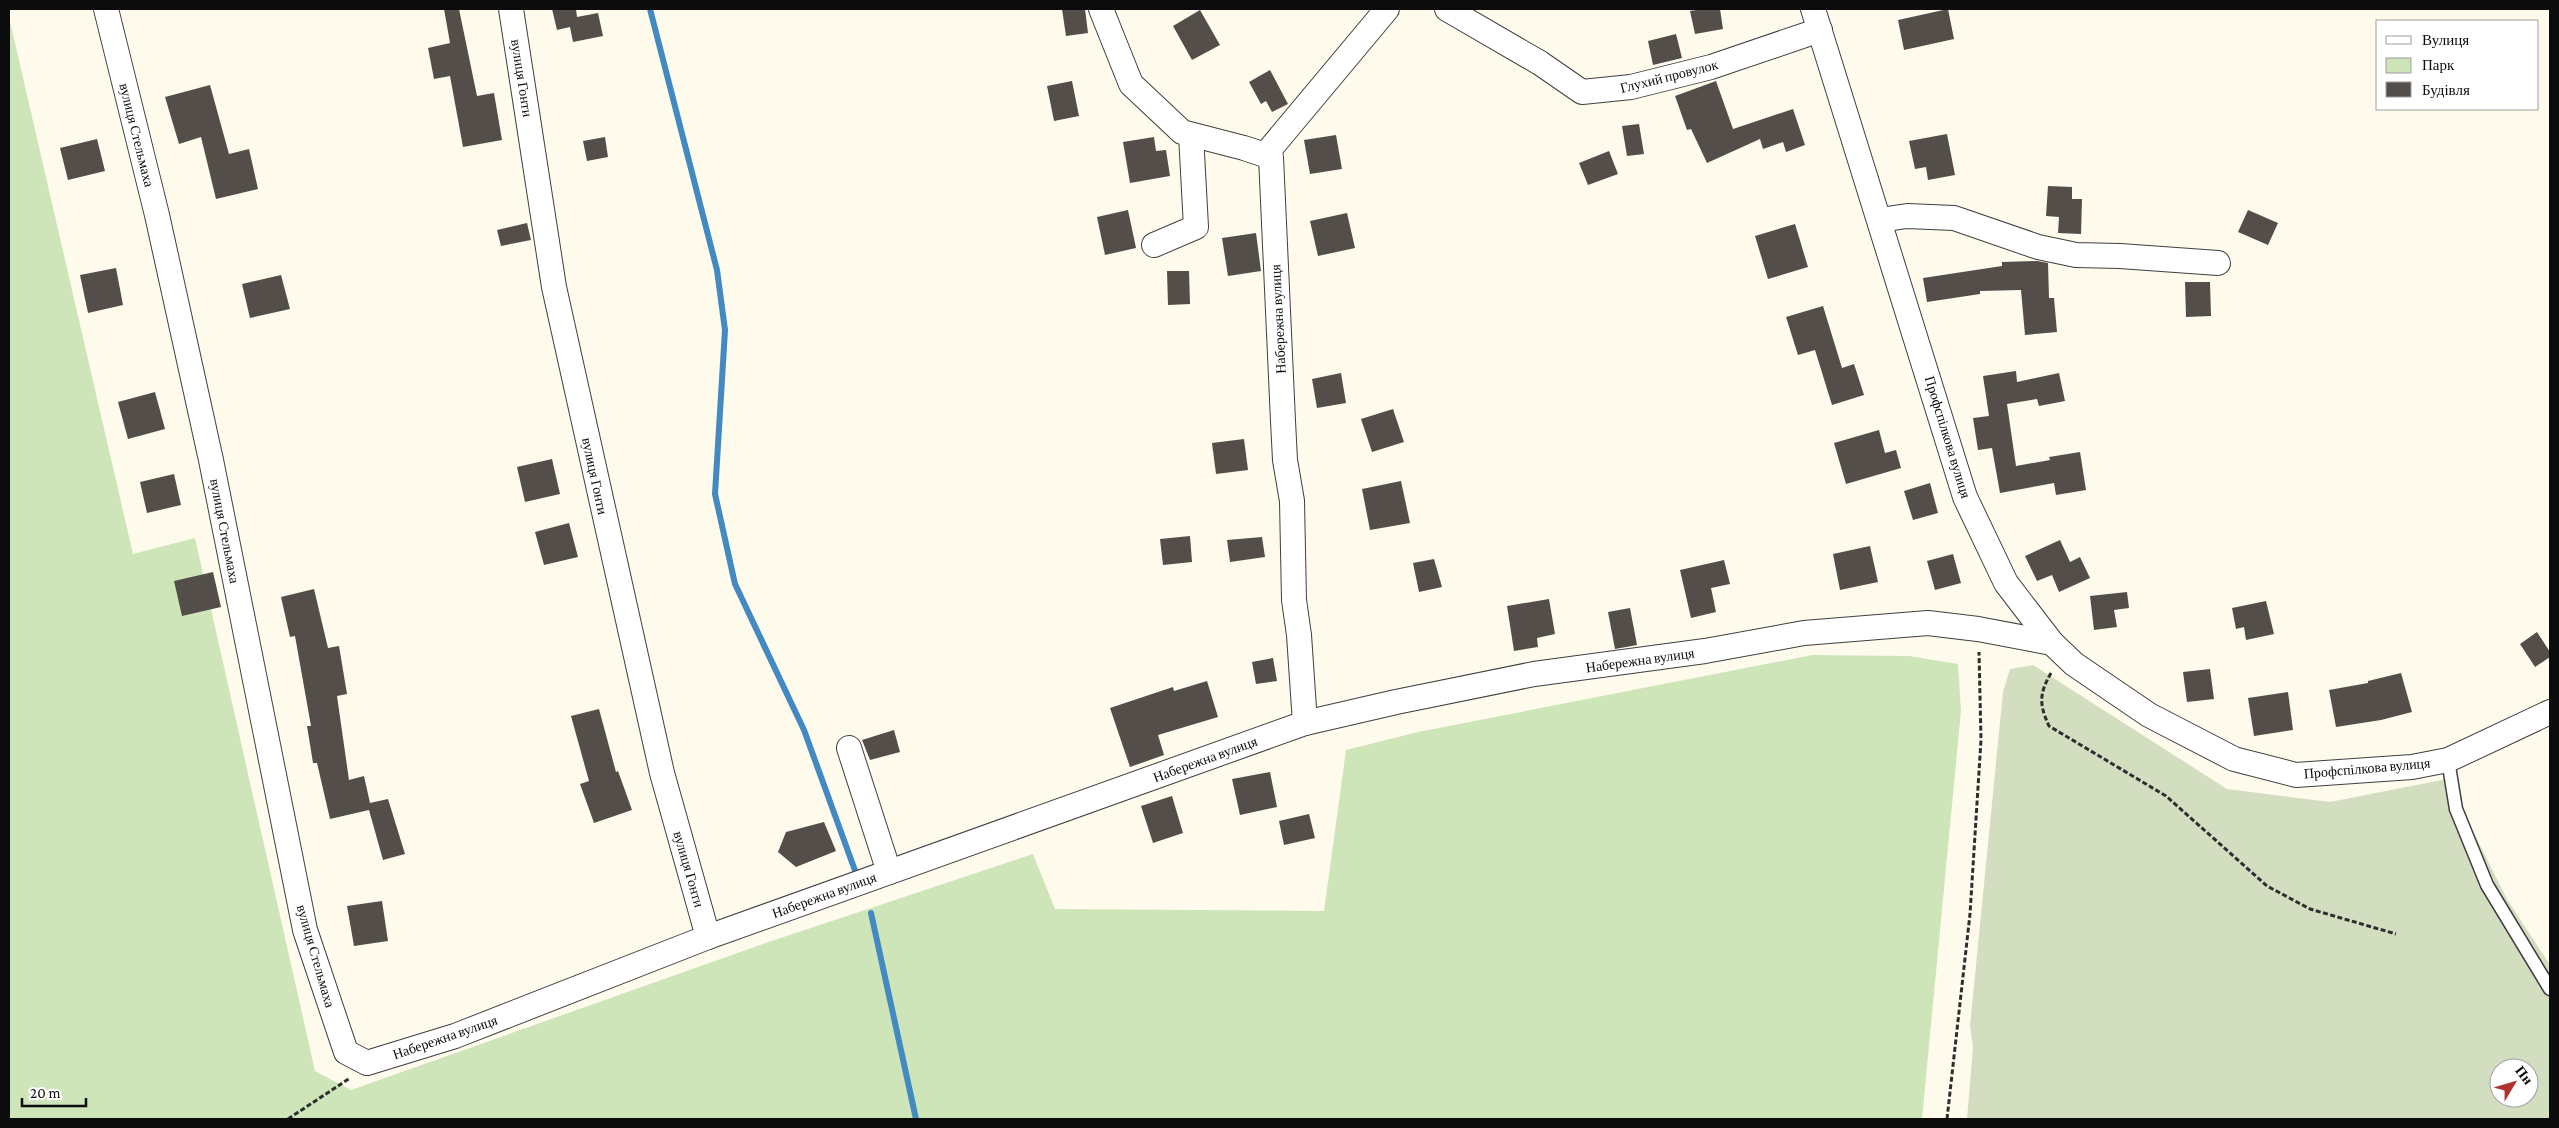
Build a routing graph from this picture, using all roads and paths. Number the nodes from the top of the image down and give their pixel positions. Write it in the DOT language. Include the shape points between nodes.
graph roads {
  1 [pos="106,9"];
  2 [pos="511,9"];
  3 [pos="1101,9"];
  4 [pos="1387,9"];
  5 [pos="1447,9"];
  6 [pos="1816,19"];
  7 [pos="1191,135"];
  8 [pos="1265,155"];
  9 [pos="1880,220"];
  10 [pos="1154,245"];
  11 [pos="2218,263"];
  12 [pos="1978,628"];
  13 [pos="2057,648"];
  14 [pos="2550,712"];
  15 [pos="1305,723"];
  16 [pos="849,748"];
  17 [pos="2448,760"];
  18 [pos="889,872"];
  19 [pos="2396,934"];
  20 [pos="708,937"];
  21 [pos="2550,989"];
  22 [pos="367,1063"];
  23 [pos="288,1119"];
  24 [pos="1947,1119"];
  1 -- 22 [label="street, вулиця Стельмаха" via="157,215 211,460 305,930 346,1052"];
  2 -- 20 [label="street, вулиця Гонти" via="554,286 662,773"];
  3 -- 7 [label="street" via="1131,84 1182,132"];
  4 -- 8 [label="street"];
  5 -- 6 [label="street, Глухий провулок" via="1540,63 1582,92 1631,88 1711,67"];
  6 -- 9 [label="street, Профспілкова вулиця"];
  7 -- 8 [label="street"];
  7 -- 10 [label="street" via="1196,228"];
  8 -- 15 [label="street, Набережна вулиця" via="1271,157 1285,460 1292,501 1294,600"];
  9 -- 11 [label="street" via="1908,216 1954,218 2038,247 2076,255"];
  9 -- 13 [label="street, Профспілкова вулиця" via="1965,497 2006,583"];
  12 -- 13 [label="street, Набережна вулиця"];
  12 -- 15 [label="street, Набережна вулиця" via="1928,623 1804,633 1705,652 1534,674"];
  12 -- 24 [label="path" via="1980,740 1972,885"];
  13 -- 17 [label="street, Профспілкова вулиця" via="2074,664 2149,715 2234,758 2296,775 2412,767"];
  13 -- 19 [label="path" via="2042,688 2041,708 2049,726 2166,796 2267,886 2310,909"];
  14 -- 17 [label="street, Профспілкова вулиця"];
  15 -- 18 [label="street, Набережна вулиця"];
  16 -- 18 [label="street"];
  17 -- 21 [label="lane" via="2456,809 2486,885"];
  18 -- 20 [label="street, Набережна вулиця"];
  20 -- 22 [label="street, Набережна вулиця" via="456,1036"];
  22 -- 23 [label="path" via="341,1085"];
}
